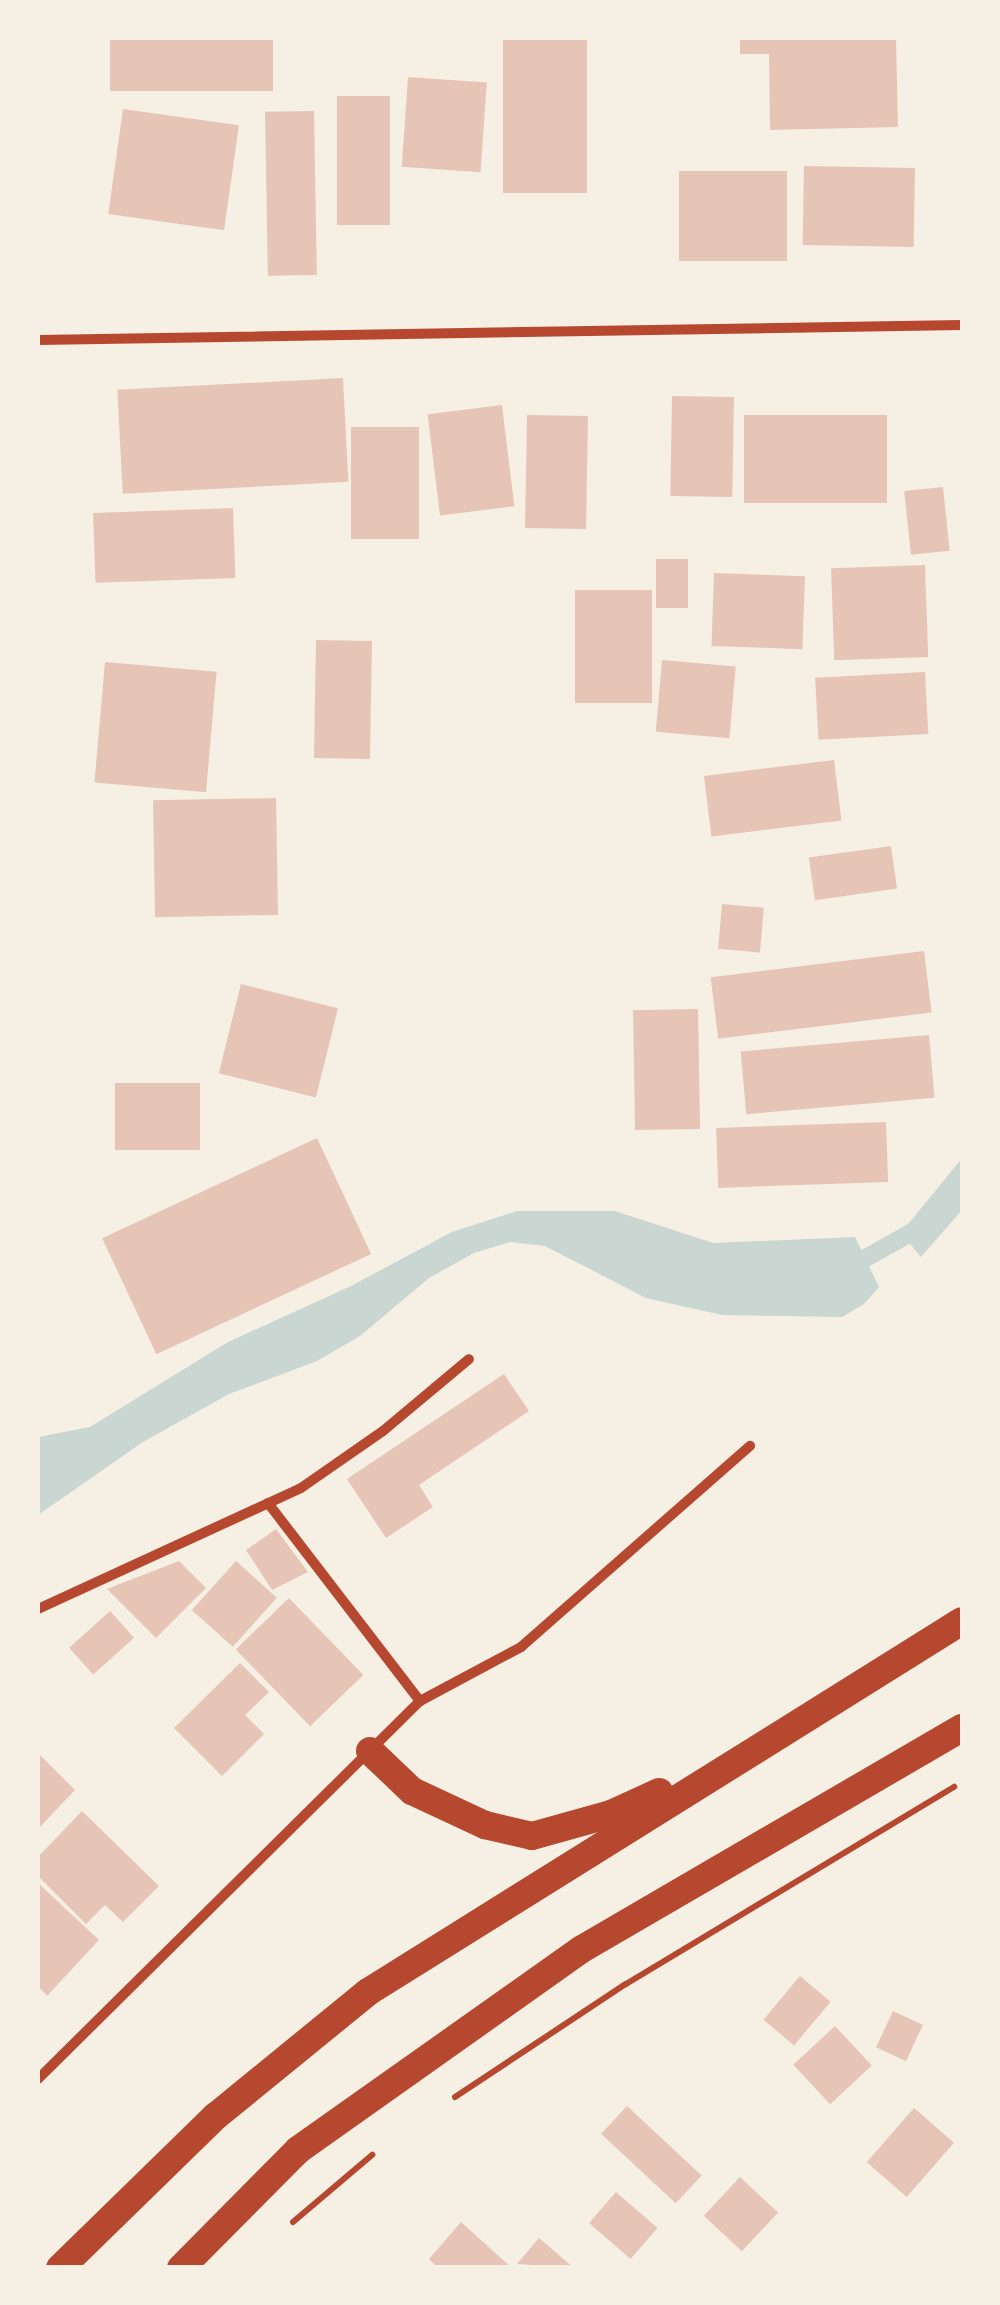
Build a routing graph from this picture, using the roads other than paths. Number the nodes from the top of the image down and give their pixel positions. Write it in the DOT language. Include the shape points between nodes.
graph roads {
  1 [pos="962,325"];
  2 [pos="38,340"];
  3 [pos="469,1358"];
  4 [pos="750,1446"];
  5 [pos="268,1502"];
  6 [pos="38,1609"];
  7 [pos="962,1621"];
  8 [pos="420,1702"];
  9 [pos="962,1728"];
  10 [pos="370,1751"];
  11 [pos="748,1753"];
  12 [pos="38,2078"];
  13 [pos="60,2268"];
  14 [pos="182,2268"];
  1 -- 2 [label="street"];
  3 -- 5 [label="street" via="383,1431 302,1488"];
  4 -- 8 [label="street" via="521,1647"];
  5 -- 6 [label="street"];
  5 -- 8 [label="street"];
  7 -- 11 [label="highway"];
  8 -- 10 [label="street"];
  9 -- 14 [label="highway" via="582,1949 298,2150"];
  10 -- 11 [label="highway" via="412,1791 485,1825 532,1836 610,1814"];
  10 -- 12 [label="street"];
  11 -- 13 [label="highway" via="368,1992 216,2116"];
}
